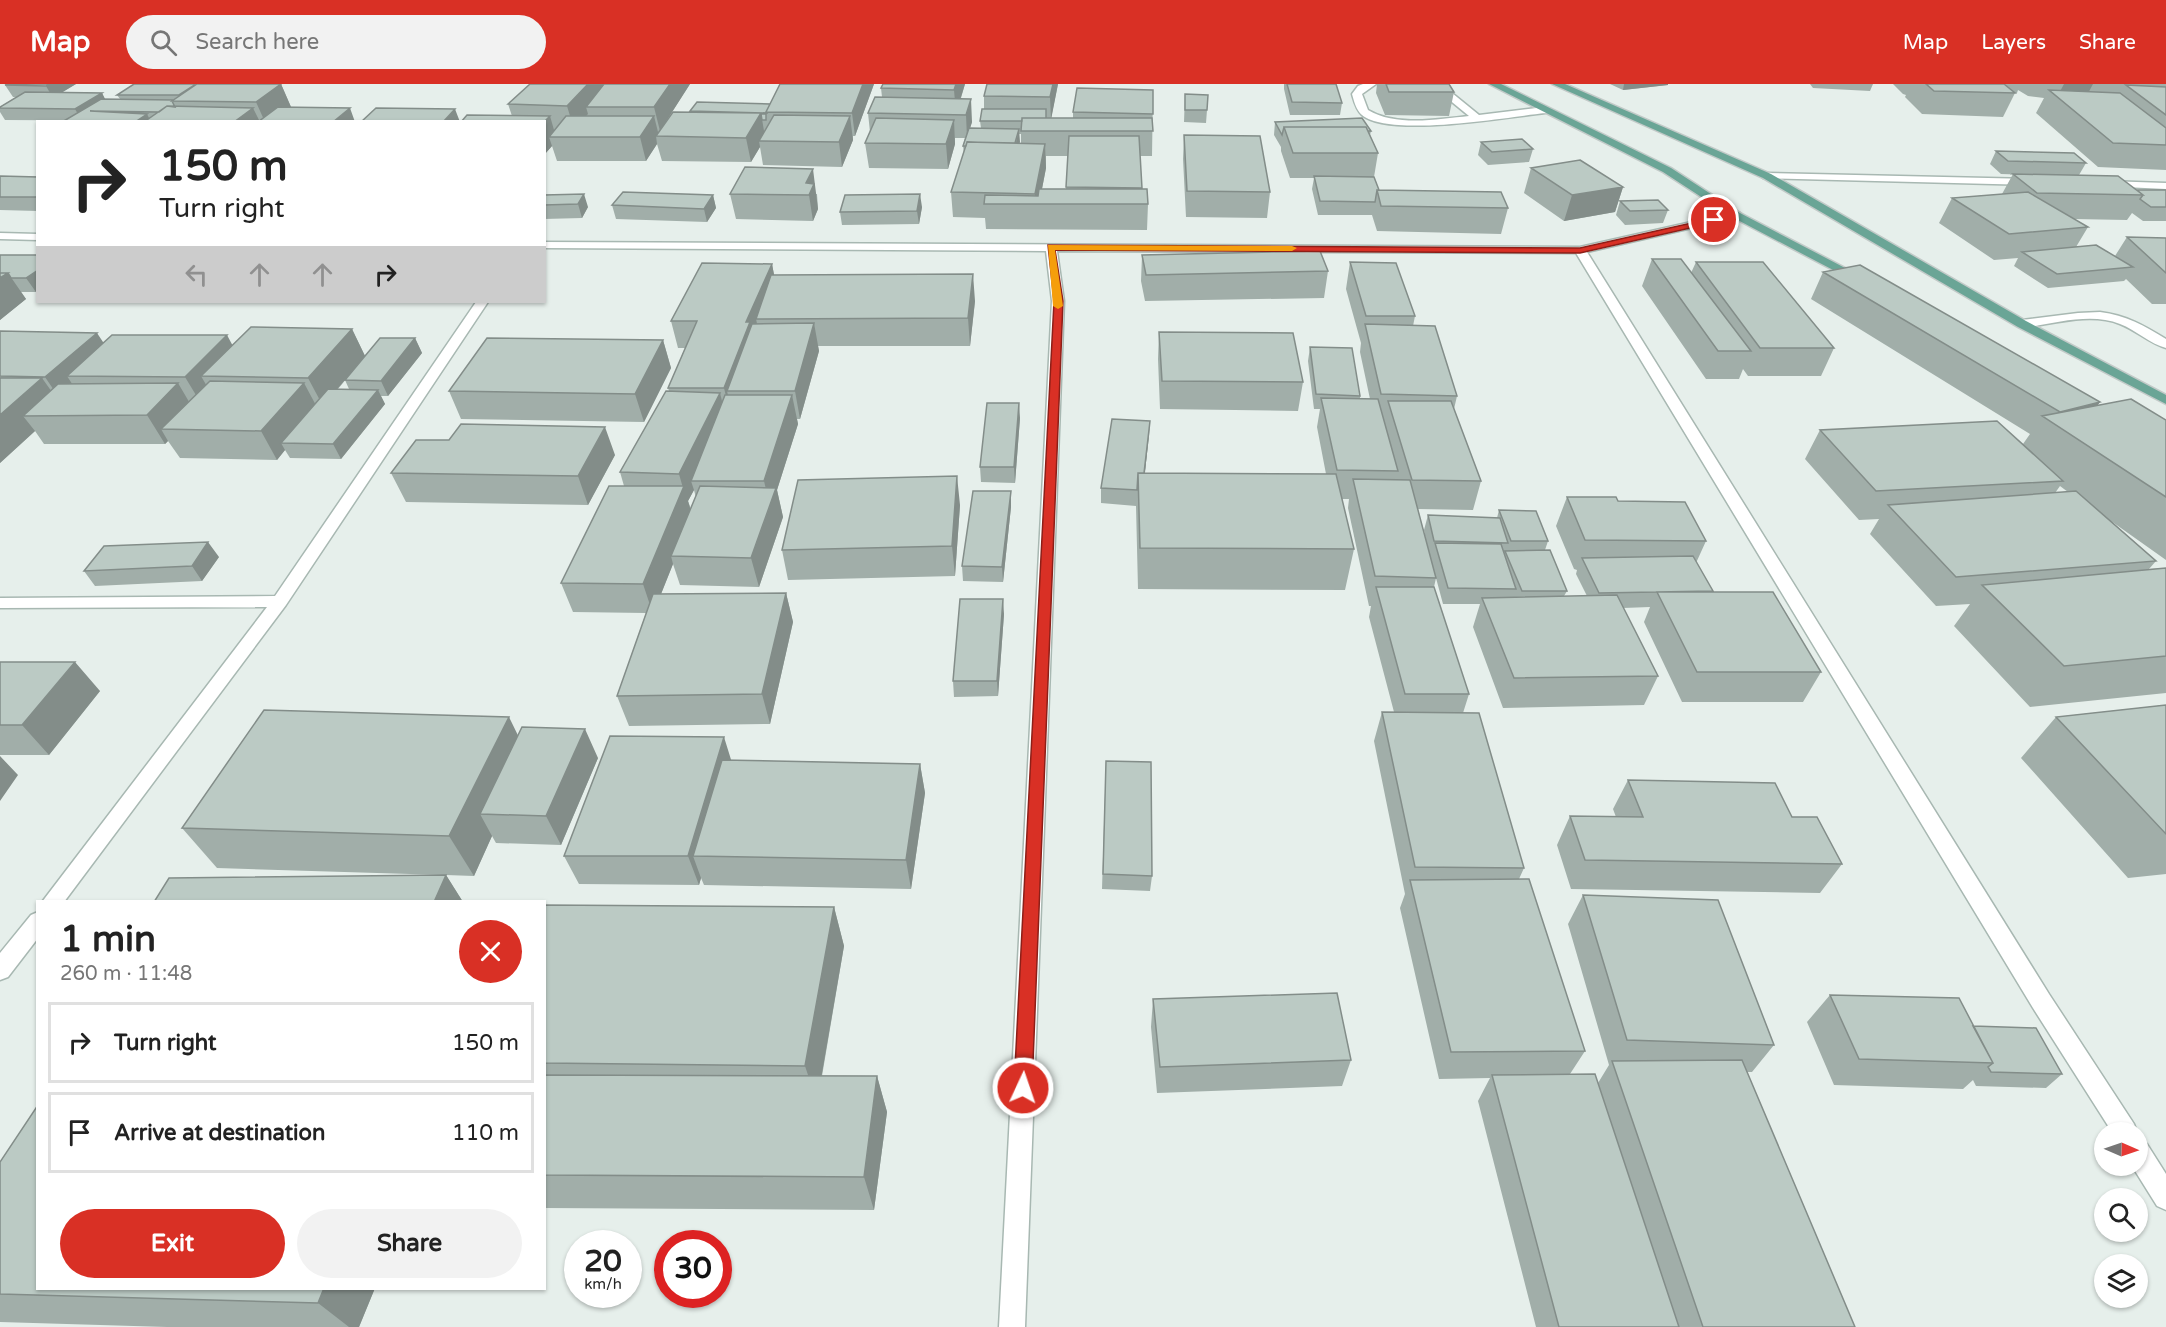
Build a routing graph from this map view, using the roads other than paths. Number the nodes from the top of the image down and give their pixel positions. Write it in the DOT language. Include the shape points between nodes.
graph roads {
  1 [pos="1371,84"];
  2 [pos="1435,84"];
  3 [pos="1494,84"];
  4 [pos="1557,84"];
  5 [pos="1545,110"];
  6 [pos="1477,118"];
  7 [pos="1767,176"];
  8 [pos="2049,183"];
  9 [pos="2096,184"];
  10 [pos="2166,186"];
  11 [pos="1736,215"];
  12 [pos="0,236"];
  13 [pos="36,237"];
  14 [pos="546,245"];
  15 [pos="1051,247"];
  16 [pos="1580,250"];
  17 [pos="1872,285"];
  18 [pos="481,303"];
  19 [pos="2022,324"];
  20 [pos="2166,344"];
  21 [pos="2165,399"];
  22 [pos="280,601"];
  23 [pos="0,603"];
  24 [pos="54,900"];
  25 [pos="36,924"];
  26 [pos="0,970"];
  27 [pos="2119,1122"];
  28 [pos="2148,1168"];
  29 [pos="2166,1197"];
  30 [pos="1012,1327"];
  1 -- 6 [label="street" via="1357,94 1364,113 1374,119 1394,122"];
  2 -- 6 [label="street"];
  3 -- 5 [label="main road"];
  4 -- 7 [label="main road"];
  5 -- 6 [label="street"];
  5 -- 11 [label="main road" via="1667,170"];
  7 -- 8 [label="street"];
  7 -- 19 [label="main road"];
  9 -- 10 [label="street"];
  11 -- 16 [label="street"];
  11 -- 17 [label="main road"];
  12 -- 13 [label="street"];
  14 -- 15 [label="street"];
  15 -- 16 [label="street"];
  15 -- 30 [label="street" via="1058,301"];
  16 -- 27 [label="street"];
  18 -- 22 [label="street"];
  19 -- 20 [label="street" via="2112,317"];
  19 -- 21 [label="main road"];
  22 -- 23 [label="street"];
  22 -- 24 [label="street"];
  25 -- 26 [label="street"];
  28 -- 29 [label="street"];
}
